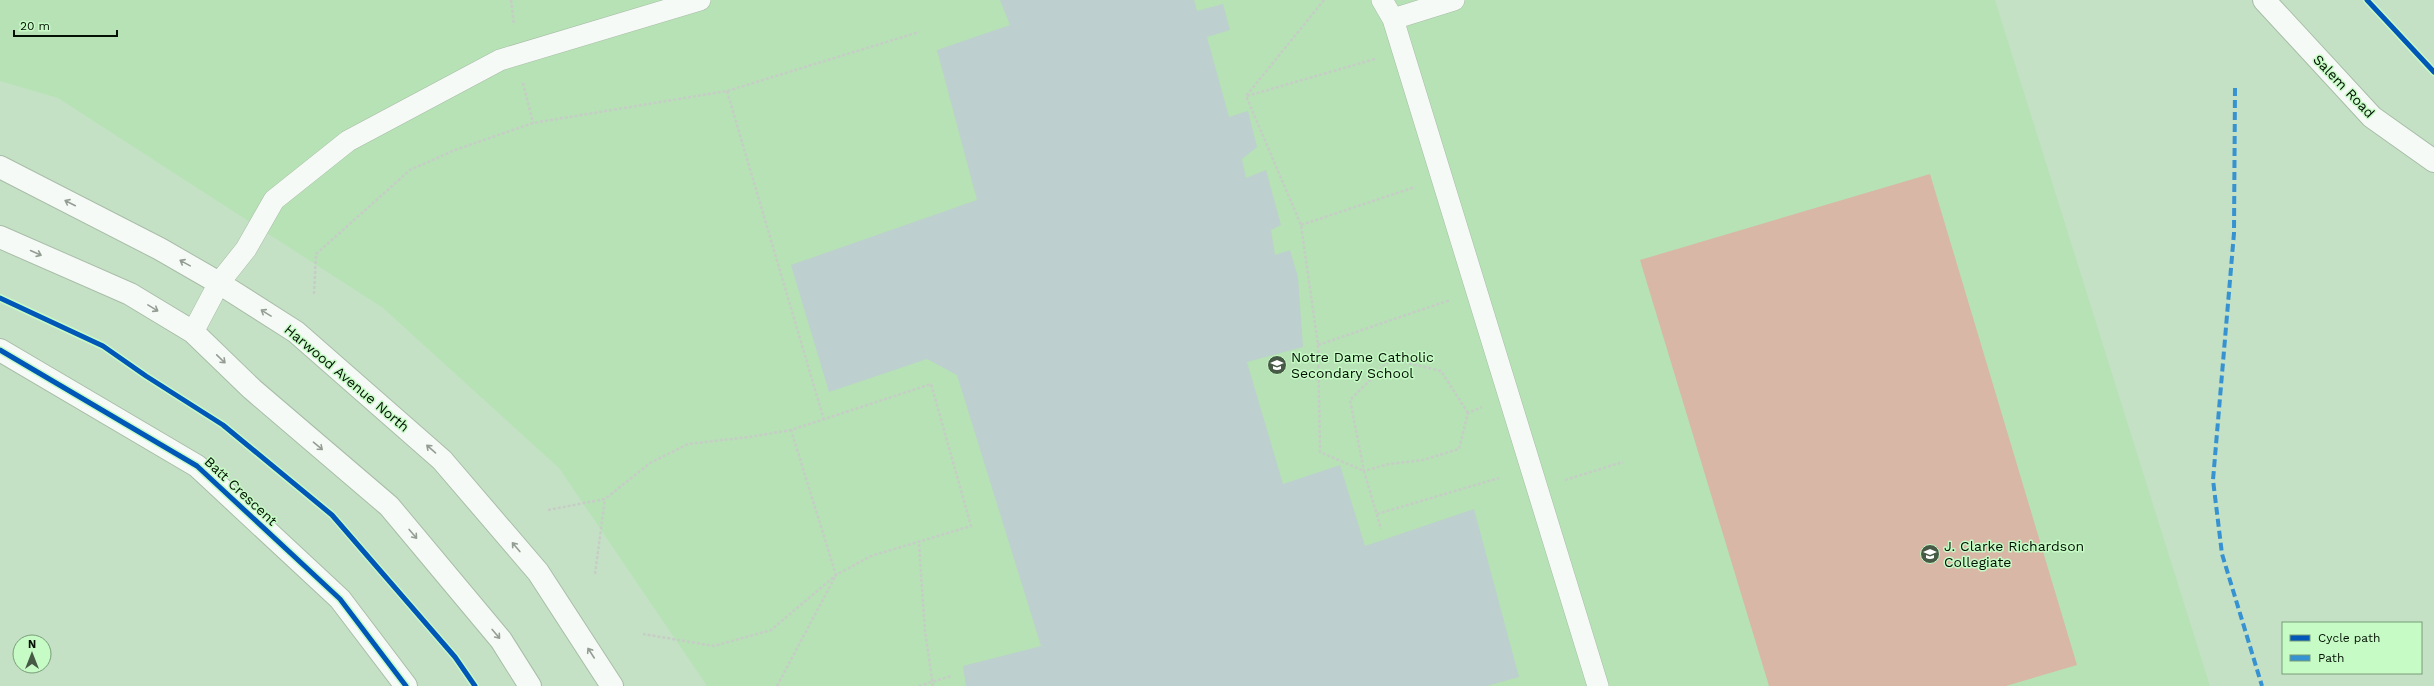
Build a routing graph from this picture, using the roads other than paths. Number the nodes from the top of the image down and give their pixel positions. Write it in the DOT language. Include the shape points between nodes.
graph roads {
  1 [pos="700,0"];
  2 [pos="1382,0"];
  3 [pos="1454,0"];
  4 [pos="2264,0"];
  5 [pos="1393,19"];
  6 [pos="2434,161"];
  7 [pos="0,167"];
  8 [pos="0,237"];
  9 [pos="218,283"];
  10 [pos="193,332"];
  11 [pos="0,350"];
  12 [pos="406,686"];
  13 [pos="530,686"];
  14 [pos="612,686"];
  15 [pos="1598,686"];
  1 -- 9 [label="lane" via="500,60 348,141 274,200 246,249"];
  2 -- 5 [label="lane"];
  3 -- 5 [label="lane"];
  4 -- 6 [label="main road, Salem Road" via="2372,117"];
  5 -- 15 [label="lane"];
  9 -- 7 [label="main road, Harwood Avenue North, one-way" via="160,249"];
  8 -- 10 [label="main road, one-way" via="130,294"];
  9 -- 10 [label="lane"];
  14 -- 9 [label="main road, Harwood Avenue North, one-way" via="538,572 442,460 296,332"];
  10 -- 13 [label="main road, one-way" via="252,389 389,506 500,640"];
  11 -- 12 [label="main road, Batt Crescent" via="196,466 340,599"];
}
